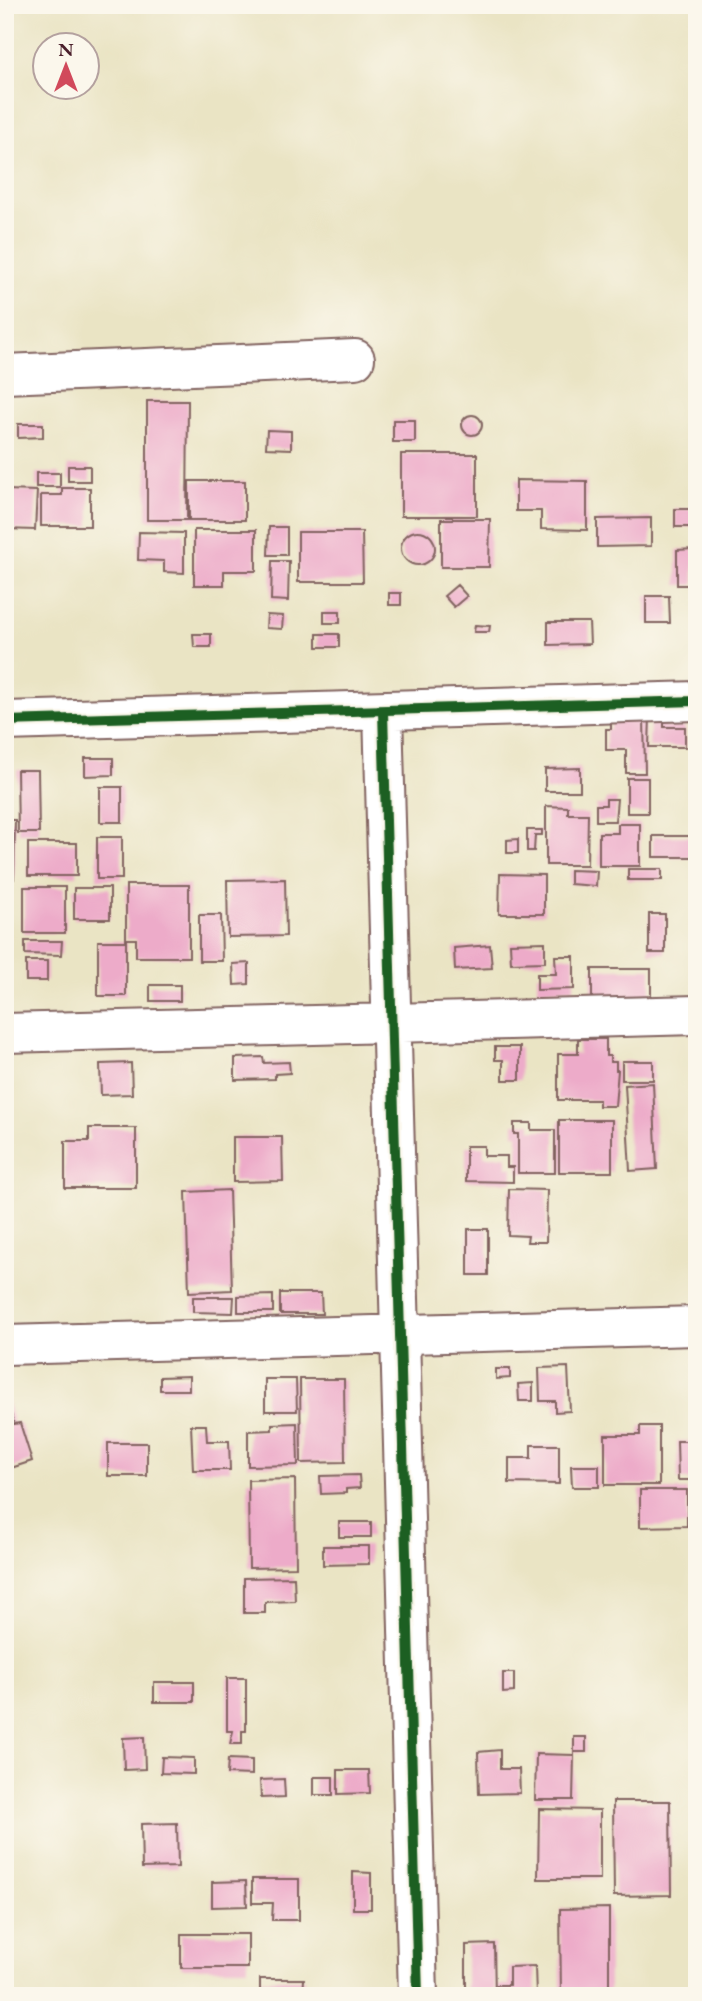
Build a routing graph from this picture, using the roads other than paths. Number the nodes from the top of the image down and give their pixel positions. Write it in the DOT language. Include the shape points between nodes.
graph roads {
  1 [pos="355,359"];
  2 [pos="5,374"];
  3 [pos="697,701"];
  4 [pos="383,710"];
  5 [pos="5,721"];
  6 [pos="697,1015"];
  7 [pos="391,1023"];
  8 [pos="5,1034"];
  9 [pos="697,1326"];
  10 [pos="400,1334"];
  11 [pos="5,1345"];
  12 [pos="418,1996"];
  1 -- 2 [label="street"];
  3 -- 4 [label="street"];
  4 -- 5 [label="street"];
  4 -- 7 [label="street"];
  6 -- 7 [label="street"];
  7 -- 8 [label="street"];
  7 -- 10 [label="street"];
  9 -- 10 [label="street"];
  10 -- 11 [label="street"];
  10 -- 12 [label="street"];
}
